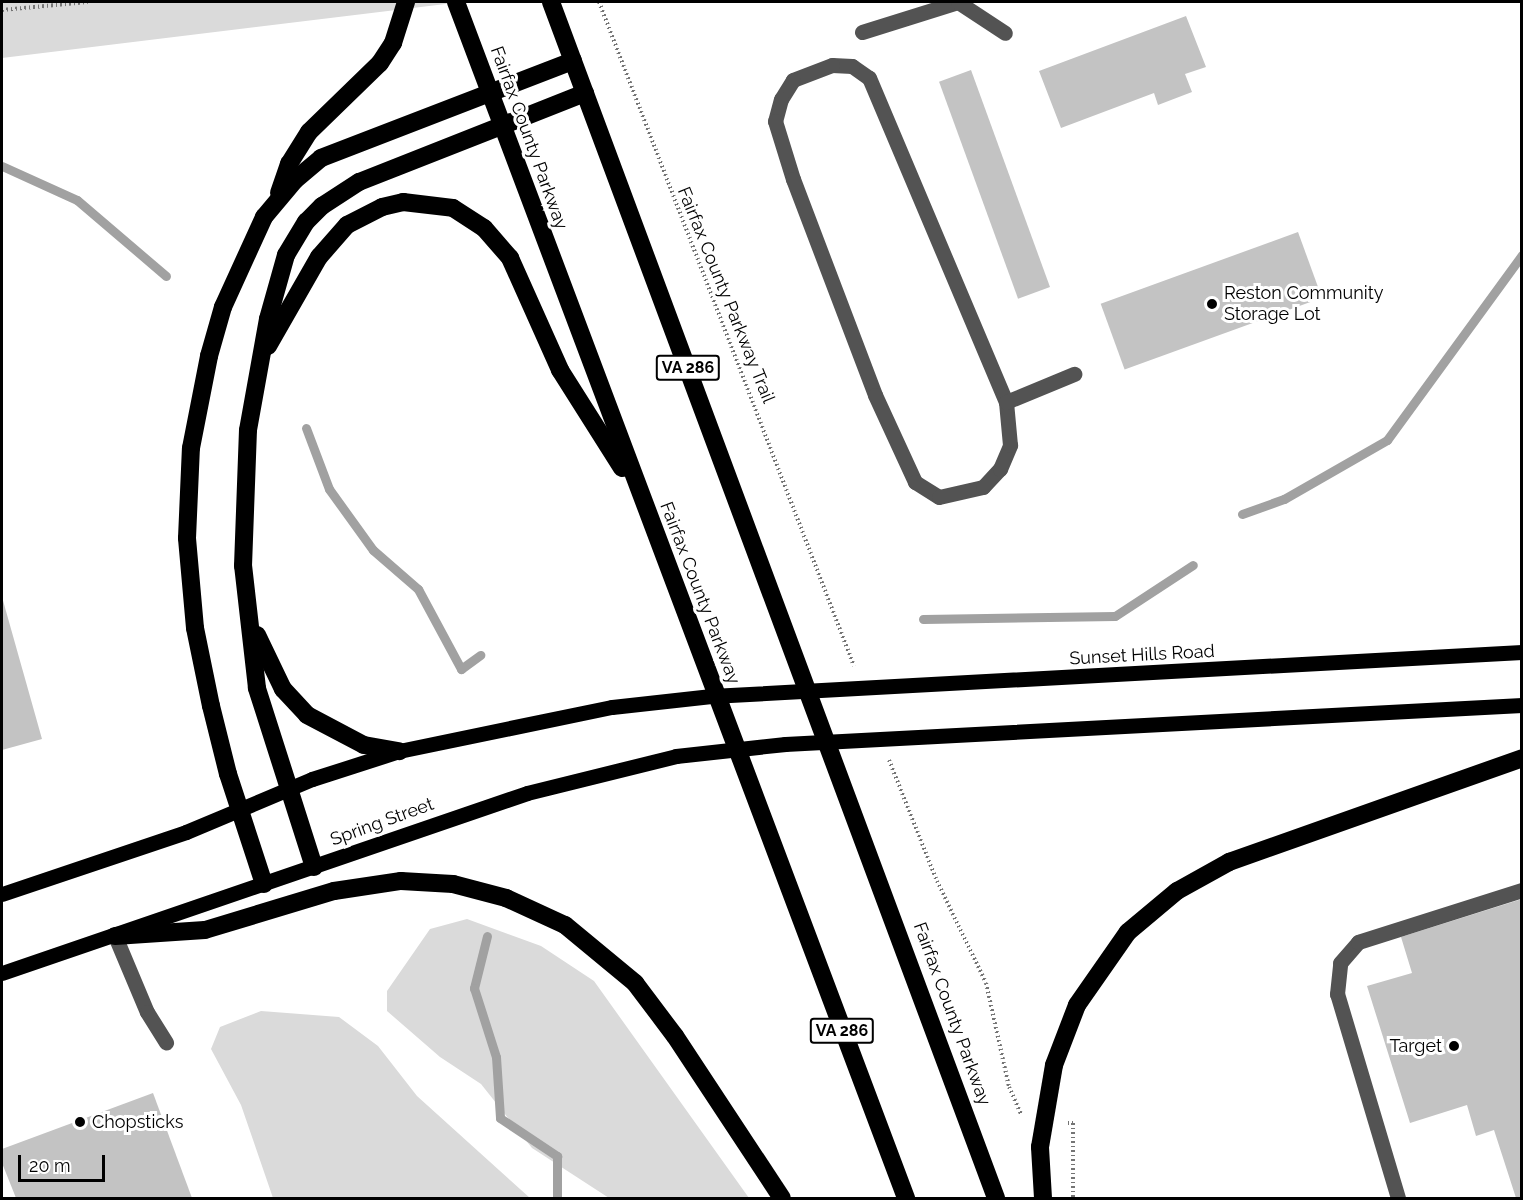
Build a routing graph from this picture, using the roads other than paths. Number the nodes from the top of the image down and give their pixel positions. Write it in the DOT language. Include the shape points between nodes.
graph roads {
  1 [pos="406,2"];
  2 [pos="456,2"];
  3 [pos="551,2"];
  4 [pos="862,32"];
  5 [pos="1005,33"];
  6 [pos="573,61"];
  7 [pos="489,92"];
  8 [pos="585,93"];
  9 [pos="502,126"];
  10 [pos="276,199"];
  11 [pos="260,361"];
  12 [pos="1074,374"];
  13 [pos="1006,402"];
  14 [pos="643,500"];
  15 [pos="246,606"];
  16 [pos="1521,652"];
  17 [pos="1521,705"];
  18 [pos="399,752"];
  19 [pos="1521,758"];
  20 [pos="287,790"];
  21 [pos="239,810"];
  22 [pos="314,867"];
  23 [pos="264,884"];
  24 [pos="1521,890"];
  25 [pos="2,894"];
  26 [pos="115,936"];
  27 [pos="2,973"];
  28 [pos="166,1043"];
  29 [pos="782,1198"];
  30 [pos="906,1198"];
  31 [pos="996,1198"];
  32 [pos="1043,1198"];
  33 [pos="1398,1198"];
  1 -- 10 [label="highway" via="402,21 384,57 297,148"];
  2 -- 7 [label="highway, Fairfax County Parkway / VA 286"];
  3 -- 6 [label="highway, Fairfax County Parkway / VA 286"];
  4 -- 5 [label="lane" via="958,2"];
  6 -- 7 [label="highway"];
  6 -- 8 [label="highway, Fairfax County Parkway / VA 286"];
  7 -- 9 [label="highway, Fairfax County Parkway / VA 286"];
  7 -- 10 [label="highway" via="330,154 307,168"];
  8 -- 9 [label="highway"];
  8 -- 31 [label="highway, Fairfax County Parkway / VA 286"];
  9 -- 11 [label="highway" via="384,171 322,206 306,222 286,255 274,291"];
  9 -- 14 [label="highway, Fairfax County Parkway / VA 286"];
  10 -- 21 [label="highway" via="249,243 220,316 198,401 188,493 187,538 195,628"];
  11 -- 14 [label="highway" via="319,257 347,225 382,207 403,202 453,208 484,228 510,258 560,370"];
  11 -- 15 [label="highway" via="244,472"];
  12 -- 13 [label="lane"];
  13 -- 13 [label="lane" via="1010,445 1000,469 983,487 939,497 915,482 874,395 775,121 781,99 793,80 832,65 852,66 869,78"];
  14 -- 30 [label="highway, Fairfax County Parkway / VA 286"];
  15 -- 18 [label="highway" via="273,673 295,704 340,735 364,746"];
  15 -- 20 [label="highway" via="257,688"];
  16 -- 18 [label="main road, Sunset Hills Road" via="765,692 612,706"];
  17 -- 22 [label="main road, Spring Street" via="785,744 676,756 577,778"];
  18 -- 20 [label="main road"];
  19 -- 32 [label="highway" via="1229,862 1177,891 1128,932 1077,1005 1054,1065 1040,1147"];
  20 -- 21 [label="main road"];
  20 -- 22 [label="highway"];
  21 -- 23 [label="highway"];
  21 -- 25 [label="main road" via="186,832"];
  22 -- 23 [label="main road, Spring Street"];
  23 -- 26 [label="main road, Spring Street"];
  24 -- 33 [label="lane" via="1358,942 1340,963 1337,994"];
  26 -- 27 [label="main road, Spring Street"];
  26 -- 28 [label="lane" via="147,1012"];
  26 -- 29 [label="highway" via="205,930 334,891 401,881 453,884 506,898 566,925 635,983 675,1036"];
}
